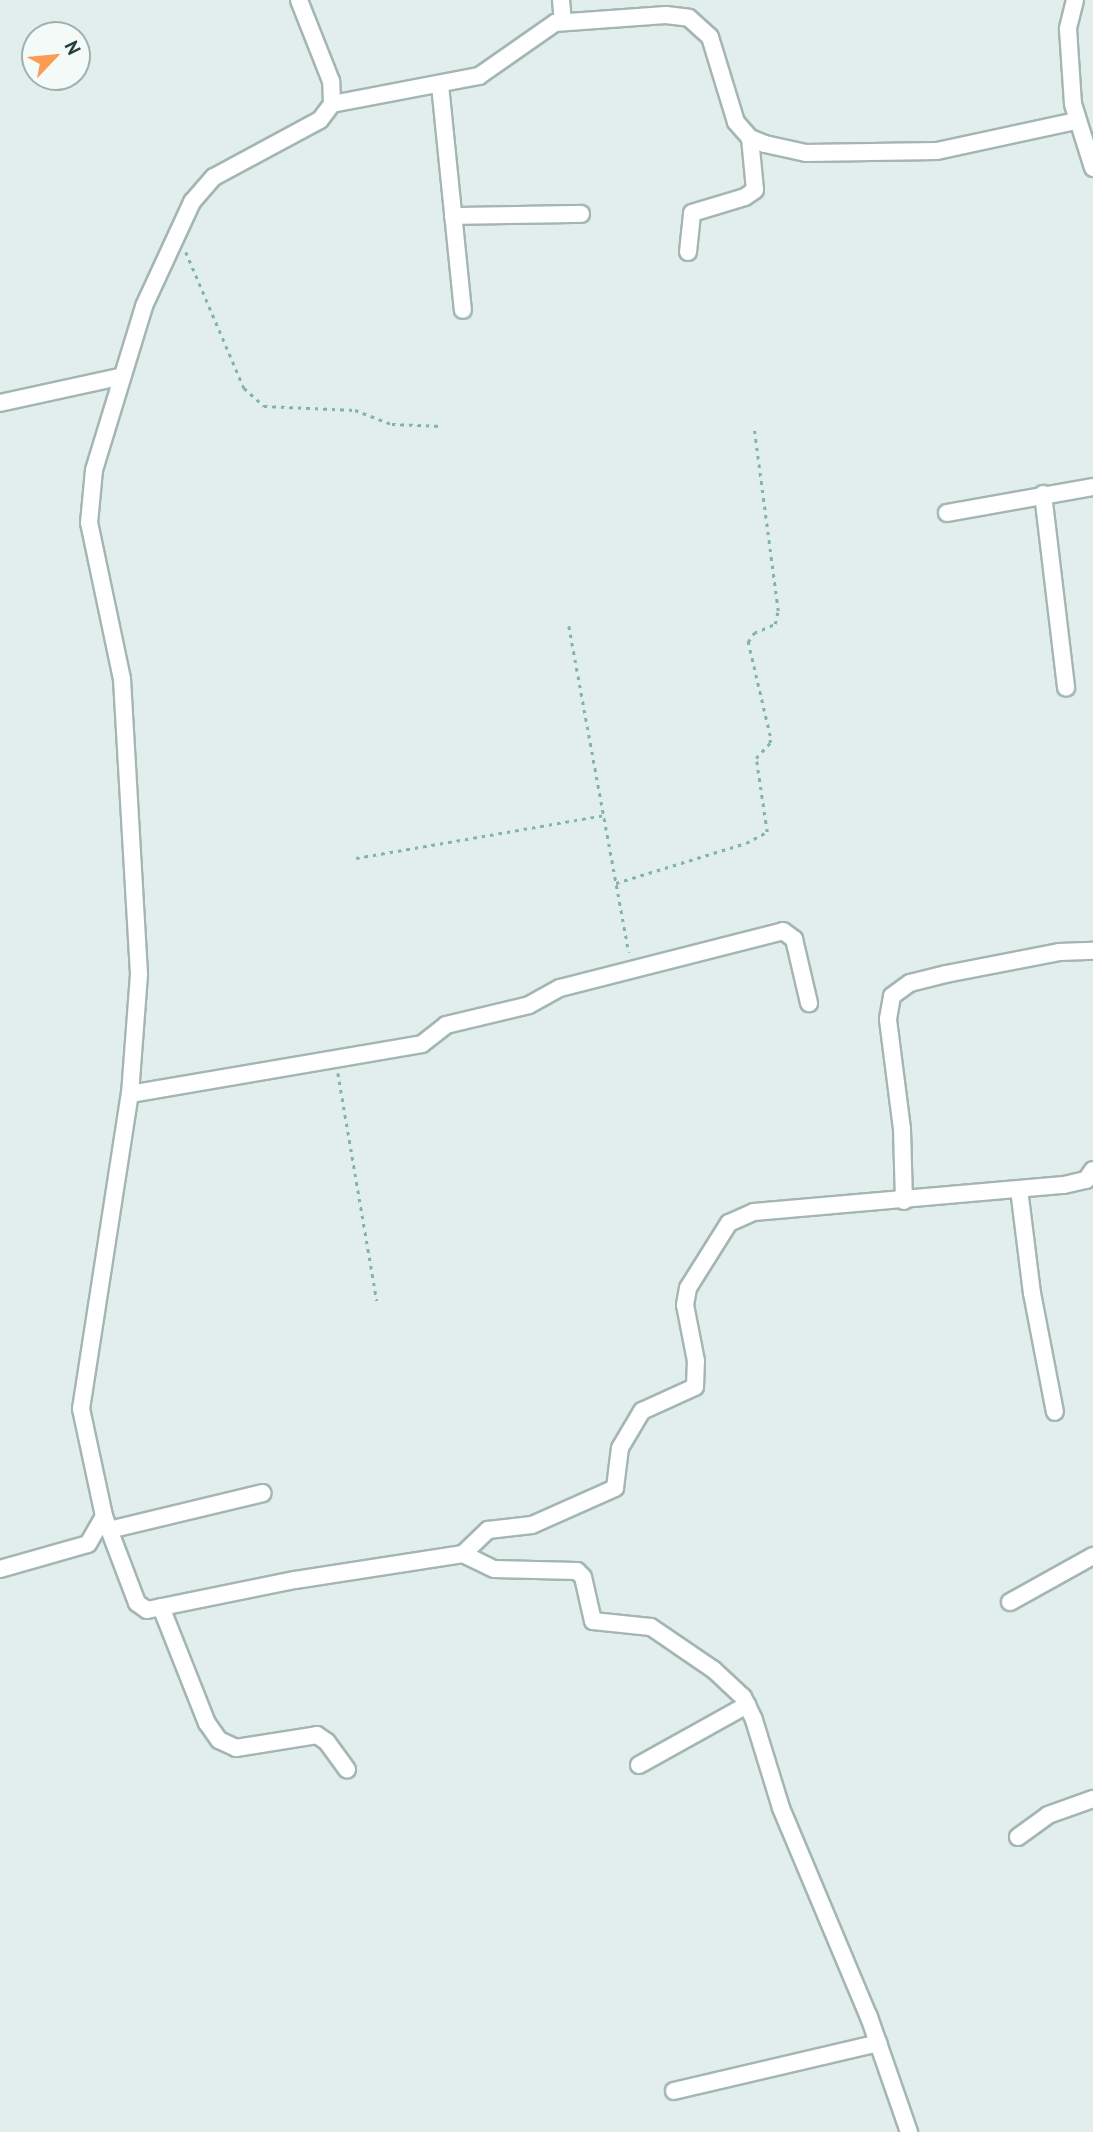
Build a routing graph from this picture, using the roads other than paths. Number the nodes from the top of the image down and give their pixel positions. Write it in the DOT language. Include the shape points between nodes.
graph roads {
  1 [pos="299,0"];
  2 [pos="561,0"];
  3 [pos="1075,0"];
  4 [pos="563,21"];
  5 [pos="440,85"];
  6 [pos="332,104"];
  7 [pos="1076,121"];
  8 [pos="750,138"];
  9 [pos="1093,168"];
  10 [pos="581,214"];
  11 [pos="453,216"];
  12 [pos="688,252"];
  13 [pos="463,310"];
  14 [pos="119,377"];
  15 [pos="0,403"];
  16 [pos="1093,486"];
  17 [pos="1043,495"];
  18 [pos="947,513"];
  19 [pos="1066,688"];
  20 [pos="1093,951"];
  21 [pos="809,1003"];
  22 [pos="130,1094"];
  23 [pos="1093,1170"];
  24 [pos="1020,1189"];
  25 [pos="904,1200"];
  26 [pos="1055,1412"];
  27 [pos="263,1493"];
  28 [pos="107,1523"];
  29 [pos="463,1554"];
  30 [pos="1093,1556"];
  31 [pos="0,1569"];
  32 [pos="1010,1602"];
  33 [pos="161,1607"];
  34 [pos="747,1705"];
  35 [pos="639,1765"];
  36 [pos="347,1770"];
  37 [pos="1093,1799"];
  38 [pos="1018,1837"];
  39 [pos="878,2043"];
  40 [pos="674,2091"];
  41 [pos="909,2132"];
  1 -- 6 [label="street" via="331,81"];
  2 -- 4 [label="street"];
  3 -- 7 [label="street" via="1068,29"];
  4 -- 5 [label="street" via="545,28 491,70"];
  4 -- 8 [label="street" via="666,15 689,18 710,37 736,122"];
  5 -- 6 [label="street"];
  5 -- 11 [label="street"];
  6 -- 14 [label="street" via="320,120 214,177 177,229"];
  7 -- 8 [label="street" via="964,146 912,152 806,153"];
  7 -- 9 [label="street"];
  8 -- 12 [label="street" via="755,190 692,213"];
  10 -- 11 [label="street"];
  11 -- 13 [label="street"];
  14 -- 15 [label="street"];
  14 -- 22 [label="street" via="94,470 89,523 122,679 139,974"];
  16 -- 17 [label="street"];
  17 -- 18 [label="street"];
  17 -- 19 [label="street"];
  20 -- 25 [label="street" via="1059,952 946,974 911,983 892,996 888,1019 902,1129"];
  21 -- 22 [label="street" via="788,931 560,988 529,1005 446,1025 422,1044"];
  22 -- 28 [label="street" via="81,1409"];
  23 -- 24 [label="street" via="1086,1180"];
  24 -- 25 [label="street"];
  24 -- 26 [label="street" via="1032,1293"];
  25 -- 29 [label="street" via="754,1212 729,1223 688,1288 685,1305 696,1361 695,1387 642,1411 620,1448 615,1488 532,1525 488,1530"];
  27 -- 28 [label="street"];
  28 -- 31 [label="street" via="88,1544"];
  28 -- 33 [label="street" via="137,1603 147,1610"];
  29 -- 33 [label="street"];
  29 -- 34 [label="street" via="494,1569 577,1571 583,1577 593,1621 651,1627 713,1670"];
  30 -- 32 [label="street"];
  33 -- 36 [label="street" via="206,1723 219,1740 236,1748 317,1735"];
  34 -- 35 [label="street"];
  34 -- 39 [label="street" via="781,1808"];
  37 -- 38 [label="street" via="1048,1815"];
  39 -- 40 [label="street"];
  39 -- 41 [label="street"];
}
